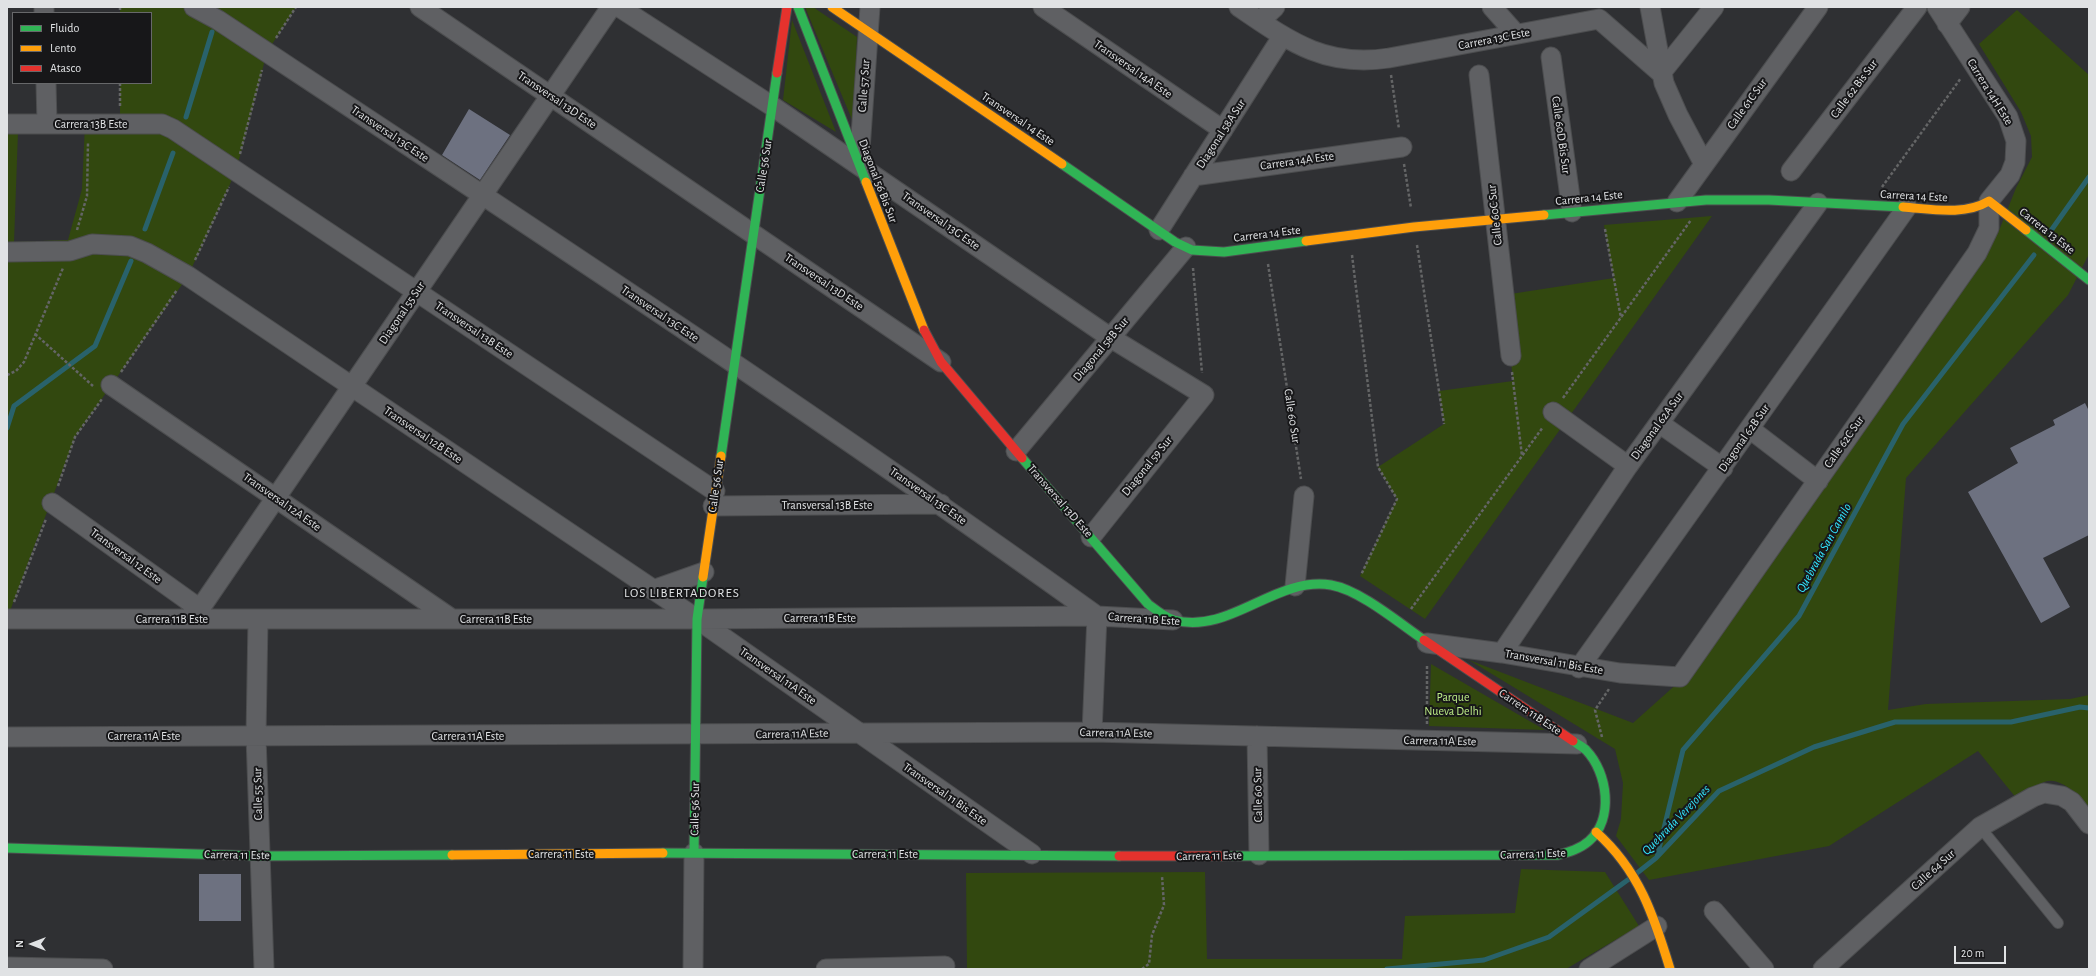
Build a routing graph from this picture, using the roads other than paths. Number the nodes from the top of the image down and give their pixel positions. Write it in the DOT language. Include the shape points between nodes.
graph roads {
  1 [pos="194,7"];
  2 [pos="420,7"];
  3 [pos="611,7"];
  4 [pos="619,7"];
  5 [pos="787,7"];
  6 [pos="798,7"];
  7 [pos="832,7"];
  8 [pos="870,7"];
  9 [pos="1043,7"];
  10 [pos="1239,7"];
  11 [pos="1275,7"];
  12 [pos="1492,7"];
  13 [pos="1650,7"];
  14 [pos="1714,7"];
  15 [pos="1818,7"];
  16 [pos="1917,7"];
  17 [pos="1937,7"];
  18 [pos="1960,7"];
  19 [pos="1260,21"];
  20 [pos="1947,24"];
  21 [pos="868,32"];
  22 [pos="1516,34"];
  23 [pos="1282,36"];
  24 [pos="1551,57"];
  25 [pos="1661,73"];
  26 [pos="1479,74"];
  27 [pos="46,84"];
  28 [pos="550,96"];
  29 [pos="772,106"];
  30 [pos="7,124"];
  31 [pos="48,124"];
  32 [pos="173,129"];
  33 [pos="1222,130"];
  34 [pos="1402,146"];
  35 [pos="859,164"];
  36 [pos="1704,164"];
  37 [pos="1791,171"];
  38 [pos="1193,176"];
  39 [pos="482,196"];
  40 [pos="1989,201"];
  41 [pos="1677,202"];
  42 [pos="1818,203"];
  43 [pos="1906,207"];
  44 [pos="1572,212"];
  45 [pos="1496,219"];
  46 [pos="1158,230"];
  47 [pos="753,234"];
  48 [pos="1189,248"];
  49 [pos="13,251"];
  50 [pos="2089,280"];
  51 [pos="417,291"];
  52 [pos="1111,338"];
  53 [pos="1511,356"];
  54 [pos="941,362"];
  55 [pos="734,364"];
  56 [pos="112,385"];
  57 [pos="352,386"];
  58 [pos="1204,395"];
  59 [pos="1554,412"];
  60 [pos="1659,423"];
  61 [pos="1750,429"];
  62 [pos="1016,451"];
  63 [pos="1628,466"];
  64 [pos="1722,468"];
  65 [pos="1818,481"];
  66 [pos="1304,496"];
  67 [pos="276,498"];
  68 [pos="714,498"];
  69 [pos="52,503"];
  70 [pos="941,504"];
  71 [pos="1090,537"];
  72 [pos="704,572"];
  73 [pos="1295,586"];
  74 [pos="653,590"];
  75 [pos="196,614"];
  76 [pos="1096,616"];
  77 [pos="7,619"];
  78 [pos="258,619"];
  79 [pos="452,619"];
  80 [pos="697,619"];
  81 [pos="1174,620"];
  82 [pos="1428,642"];
  83 [pos="1502,653"];
  84 [pos="1579,668"];
  85 [pos="1680,676"];
  86 [pos="1092,732"];
  87 [pos="859,733"];
  88 [pos="696,735"];
  89 [pos="256,736"];
  90 [pos="1257,736"];
  91 [pos="7,737"];
  92 [pos="1577,744"];
  93 [pos="2089,824"];
  94 [pos="1980,827"];
  95 [pos="1596,832"];
  96 [pos="7,848"];
  97 [pos="694,853"];
  98 [pos="1032,854"];
  99 [pos="1259,855"];
  100 [pos="259,856"];
  101 [pos="1714,911"];
  102 [pos="2058,922"];
  103 [pos="1657,926"];
  104 [pos="945,966"];
  105 [pos="7,967"];
  106 [pos="103,969"];
  107 [pos="264,969"];
  108 [pos="693,969"];
  109 [pos="826,969"];
  110 [pos="1589,969"];
  111 [pos="1670,969"];
  112 [pos="1764,969"];
  113 [pos="1823,969"];
  1 -- 39 [label="street, Transversal 13C Este" via="267,52"];
  2 -- 28 [label="street, Transversal 13D Este"];
  3 -- 28 [label="street, Diagonal 55 Sur"];
  4 -- 29 [label="street, Transversal 13G Este"];
  5 -- 29 [label="street, Calle 56 Sur"];
  6 -- 35 [label="street, Diagonal 56 Bis Sur"];
  7 -- 21 [label="street, Transversal 14 Este"];
  8 -- 21 [label="street, Calle 57 Sur"];
  9 -- 33 [label="street, Transversal 14A Este"];
  10 -- 19 [label="street, Carrera 13C Este"];
  11 -- 19 [label="street"];
  12 -- 22 [label="street"];
  13 -- 25 [label="street"];
  14 -- 25 [label="street"];
  15 -- 36 [label="street, Calle 61C Sur"];
  16 -- 37 [label="street, Calle 62 Bis Sur"];
  17 -- 20 [label="street, Carrera 14H Este"];
  18 -- 20 [label="street"];
  19 -- 23 [label="street, Carrera 13C Este"];
  20 -- 40 [label="street, Carrera 14H Este" via="2008,117 2016,141 2015,162 2010,175"];
  21 -- 35 [label="street, Calle 57 Sur"];
  21 -- 46 [label="street, Transversal 14 Este"];
  22 -- 23 [label="street, Carrera 13C Este" via="1389,58 1357,61 1333,58 1310,51"];
  22 -- 25 [label="street, Carrera 13C Este" via="1599,19"];
  23 -- 33 [label="street, Diagonal 58A Sur"];
  24 -- 44 [label="street, Calle 60D Bis Sur"];
  25 -- 36 [label="street" via="1676,110"];
  26 -- 45 [label="street, Calle 60C Sur"];
  27 -- 31 [label="street"];
  28 -- 39 [label="street, Diagonal 55 Sur"];
  28 -- 47 [label="street, Transversal 13D Este"];
  29 -- 35 [label="street, Transversal 13G Este"];
  29 -- 47 [label="street, Calle 56 Sur"];
  30 -- 31 [label="street, Carrera 13B Este"];
  31 -- 32 [label="street, Carrera 13B Este" via="162,124"];
  32 -- 51 [label="street, Transversal 13B Este"];
  33 -- 38 [label="street, Diagonal 58A Sur"];
  34 -- 38 [label="street, Carrera 14A Este"];
  35 -- 52 [label="street, Transversal 13G Este"];
  35 -- 54 [label="street, Diagonal 56 Bis Sur" via="919,320"];
  36 -- 41 [label="street, Calle 61C Sur"];
  38 -- 46 [label="street, Diagonal 58A Sur"];
  39 -- 51 [label="street, Diagonal 55 Sur"];
  39 -- 55 [label="street, Transversal 13C Este"];
  40 -- 43 [label="street, Carrera 14 Este" via="1979,207 1963,210"];
  40 -- 50 [label="street, Carrera 13 Este"];
  40 -- 65 [label="street, Calle 62C Sur" via="1989,228 1977,253"];
  41 -- 42 [label="street, Carrera 14 Este" via="1706,200"];
  41 -- 44 [label="street, Carrera 14 Este"];
  42 -- 43 [label="street, Carrera 14 Este"];
  42 -- 60 [label="street, Diagonal 62A Sur"];
  43 -- 61 [label="street, Diagonal 62B Sur"];
  44 -- 45 [label="street, Carrera 14 Este"];
  45 -- 48 [label="street, Carrera 14 Este" via="1224,252"];
  45 -- 53 [label="street, Calle 60C Sur"];
  46 -- 48 [label="street, Transversal 14 Este"];
  47 -- 54 [label="street, Transversal 13D Este"];
  47 -- 55 [label="street, Calle 56 Sur"];
  48 -- 52 [label="street, Diagonal 58B Sur"];
  49 -- 57 [label="street, Transversal 12B Este" via="70,251 92,244 130,246 188,276"];
  51 -- 57 [label="street, Diagonal 55 Sur"];
  51 -- 68 [label="street, Transversal 13B Este"];
  52 -- 58 [label="street, Transversal 13G Este"];
  52 -- 62 [label="street, Diagonal 58B Sur"];
  54 -- 62 [label="street, Transversal 13D Este"];
  55 -- 68 [label="street, Calle 56 Sur"];
  55 -- 70 [label="street, Transversal 13C Este"];
  56 -- 67 [label="street, Transversal 12A Este"];
  57 -- 67 [label="street, Diagonal 55 Sur"];
  57 -- 74 [label="street, Transversal 12B Este"];
  58 -- 71 [label="street, Diagonal 59 Sur"];
  59 -- 63 [label="street"];
  60 -- 63 [label="street, Diagonal 62A Sur"];
  60 -- 64 [label="street"];
  61 -- 64 [label="street, Diagonal 62B Sur"];
  61 -- 65 [label="street"];
  62 -- 71 [label="street, Transversal 13D Este"];
  63 -- 83 [label="street, Diagonal 62A Sur"];
  64 -- 84 [label="street, Diagonal 62B Sur"];
  65 -- 85 [label="street, Calle 62C Sur"];
  66 -- 73 [label="street"];
  67 -- 75 [label="street, Diagonal 55 Sur"];
  67 -- 79 [label="street, Transversal 12A Este"];
  68 -- 70 [label="street, Transversal 13B Este"];
  68 -- 72 [label="street, Calle 56 Sur"];
  69 -- 75 [label="street, Transversal 12 Este"];
  70 -- 76 [label="street, Transversal 13C Este"];
  71 -- 81 [label="street, Transversal 13D Este" via="1148,604"];
  72 -- 74 [label="street"];
  72 -- 80 [label="street, Calle 56 Sur"];
  73 -- 81 [label="street, Carrera 11B Este" via="1216,619 1199,623"];
  73 -- 82 [label="street, Carrera 11B Este" via="1330,584 1353,592"];
  74 -- 80 [label="street, Transversal 12B Este"];
  75 -- 77 [label="street, Carrera 11B Este"];
  75 -- 78 [label="street, Carrera 11B Este"];
  76 -- 80 [label="street, Carrera 11B Este"];
  76 -- 81 [label="street, Carrera 11B Este"];
  76 -- 86 [label="street"];
  78 -- 79 [label="street, Carrera 11B Este"];
  78 -- 89 [label="street, Calle 55 Sur"];
  79 -- 80 [label="street, Carrera 11B Este"];
  80 -- 87 [label="street, Transversal 11A Este"];
  80 -- 88 [label="street, Calle 56 Sur"];
  82 -- 83 [label="street, Transversal 11 Bis Este"];
  82 -- 92 [label="street, Carrera 11B Este"];
  83 -- 84 [label="street, Transversal 11 Bis Este"];
  84 -- 85 [label="street, Transversal 11 Bis Este"];
  86 -- 87 [label="street, Carrera 11A Este"];
  86 -- 90 [label="street, Carrera 11A Este"];
  87 -- 88 [label="street, Carrera 11A Este"];
  87 -- 98 [label="street, Transversal 11 Bis Este"];
  88 -- 89 [label="street, Carrera 11A Este"];
  88 -- 97 [label="street, Calle 56 Sur"];
  89 -- 91 [label="street, Carrera 11A Este"];
  89 -- 100 [label="street, Calle 55 Sur"];
  90 -- 92 [label="street, Carrera 11A Este"];
  90 -- 99 [label="street, Calle 60 Sur"];
  92 -- 95 [label="street" via="1596,762 1605,787 1604,812"];
  93 -- 94 [label="street, Calle 64 Sur" via="2072,802 2056,794 2044,793"];
  94 -- 102 [label="lane"];
  94 -- 113 [label="street, Calle 64 Sur"];
  95 -- 99 [label="street, Carrera 11 Este" via="1578,850 1558,855"];
  95 -- 103 [label="street" via="1608,841 1627,864 1649,904"];
  96 -- 100 [label="street, Carrera 11 Este"];
  97 -- 98 [label="street, Carrera 11 Este"];
  97 -- 100 [label="street, Carrera 11 Este"];
  97 -- 108 [label="street, Calle 56 Sur"];
  98 -- 99 [label="street, Carrera 11 Este"];
  100 -- 107 [label="street, Calle 55 Sur"];
  101 -- 112 [label="street"];
  103 -- 110 [label="street"];
  103 -- 111 [label="street"];
  104 -- 109 [label="street"];
  105 -- 106 [label="street"];
}
